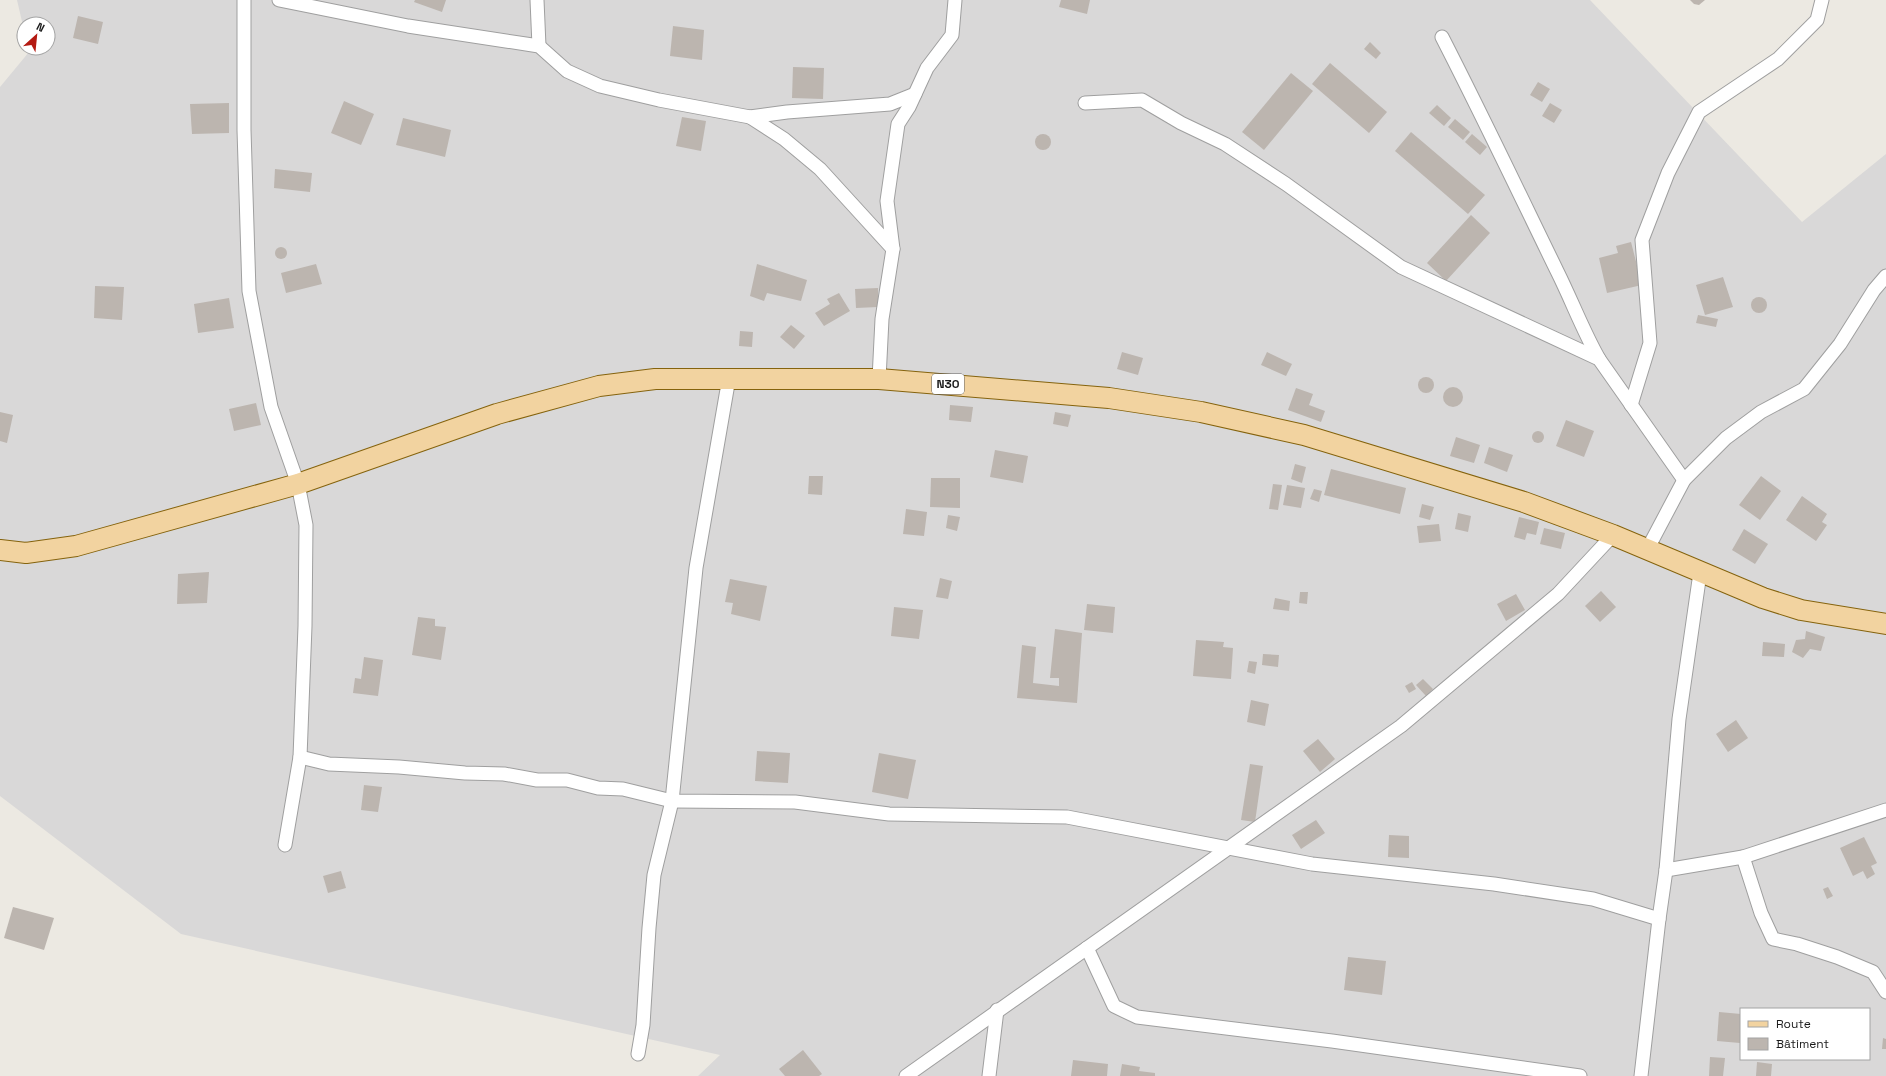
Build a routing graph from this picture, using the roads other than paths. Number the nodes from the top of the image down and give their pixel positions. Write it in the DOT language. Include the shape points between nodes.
graph roads {
  1 [pos="244,0"];
  2 [pos="279,0"];
  3 [pos="537,0"];
  4 [pos="955,0"];
  5 [pos="1822,0"];
  6 [pos="1442,37"];
  7 [pos="539,46"];
  8 [pos="915,94"];
  9 [pos="1085,103"];
  10 [pos="750,117"];
  11 [pos="893,249"];
  12 [pos="1886,276"];
  13 [pos="1599,359"];
  14 [pos="729,378"];
  15 [pos="879,379"];
  16 [pos="1631,405"];
  17 [pos="1684,480"];
  18 [pos="298,484"];
  19 [pos="1613,535"];
  20 [pos="0,550"];
  21 [pos="1647,550"];
  22 [pos="1700,573"];
  23 [pos="1886,624"];
  24 [pos="300,757"];
  25 [pos="672,801"];
  26 [pos="1886,810"];
  27 [pos="285,845"];
  28 [pos="1228,849"];
  29 [pos="1743,857"];
  30 [pos="1666,870"];
  31 [pos="1658,919"];
  32 [pos="1087,948"];
  33 [pos="1886,992"];
  34 [pos="997,1010"];
  35 [pos="638,1054"];
  36 [pos="906,1076"];
  37 [pos="989,1076"];
  38 [pos="1580,1076"];
  39 [pos="1641,1076"];
  1 -- 18 [label="street" via="244,130 249,291 271,407"];
  2 -- 7 [label="street" via="408,26"];
  3 -- 7 [label="street"];
  4 -- 8 [label="street" via="952,36 927,68"];
  5 -- 16 [label="street" via="1817,20 1778,59 1699,112 1668,173 1642,240 1650,343"];
  6 -- 13 [label="street" via="1561,278 1583,332"];
  7 -- 10 [label="street" via="567,71 600,86"];
  8 -- 10 [label="street" via="890,104"];
  8 -- 11 [label="street" via="898,124 887,201"];
  9 -- 13 [label="street" via="1142,100 1181,123 1225,144 1280,180 1401,268"];
  10 -- 11 [label="street" via="784,139 820,169"];
  11 -- 15 [label="street" via="882,319"];
  12 -- 17 [label="street" via="1874,290 1840,344 1804,389 1761,412 1726,438"];
  13 -- 16 [label="street"];
  14 -- 15 [label="main road, N30"];
  14 -- 18 [label="main road, N30" via="655,379 599,386 497,414"];
  14 -- 25 [label="street" via="696,568"];
  15 -- 19 [label="main road, N30" via="1110,398 1201,412 1304,435 1524,502"];
  16 -- 17 [label="street"];
  17 -- 21 [label="street"];
  18 -- 20 [label="main road, N30" via="76,546 26,553"];
  18 -- 24 [label="street" via="306,525"];
  19 -- 21 [label="main road, N30"];
  19 -- 28 [label="street" via="1558,594 1401,726"];
  21 -- 22 [label="main road, N30"];
  22 -- 23 [label="main road, N30" via="1801,610"];
  22 -- 30 [label="street" via="1679,719"];
  24 -- 25 [label="street" via="329,764 504,774 537,780 567,780 598,788 623,789"];
  24 -- 27 [label="street"];
  25 -- 28 [label="street" via="795,802 889,814 1067,817"];
  25 -- 35 [label="street" via="654,876 643,1025"];
  26 -- 29 [label="street"];
  28 -- 31 [label="street" via="1312,864 1494,884 1593,899"];
  28 -- 32 [label="street"];
  29 -- 30 [label="street"];
  29 -- 33 [label="street" via="1761,913 1773,939 1837,957 1873,972"];
  30 -- 31 [label="street"];
  31 -- 39 [label="street"];
  32 -- 34 [label="street"];
  32 -- 38 [label="street" via="1114,1006 1137,1017 1340,1042"];
  34 -- 36 [label="street"];
  34 -- 37 [label="street"];
}
